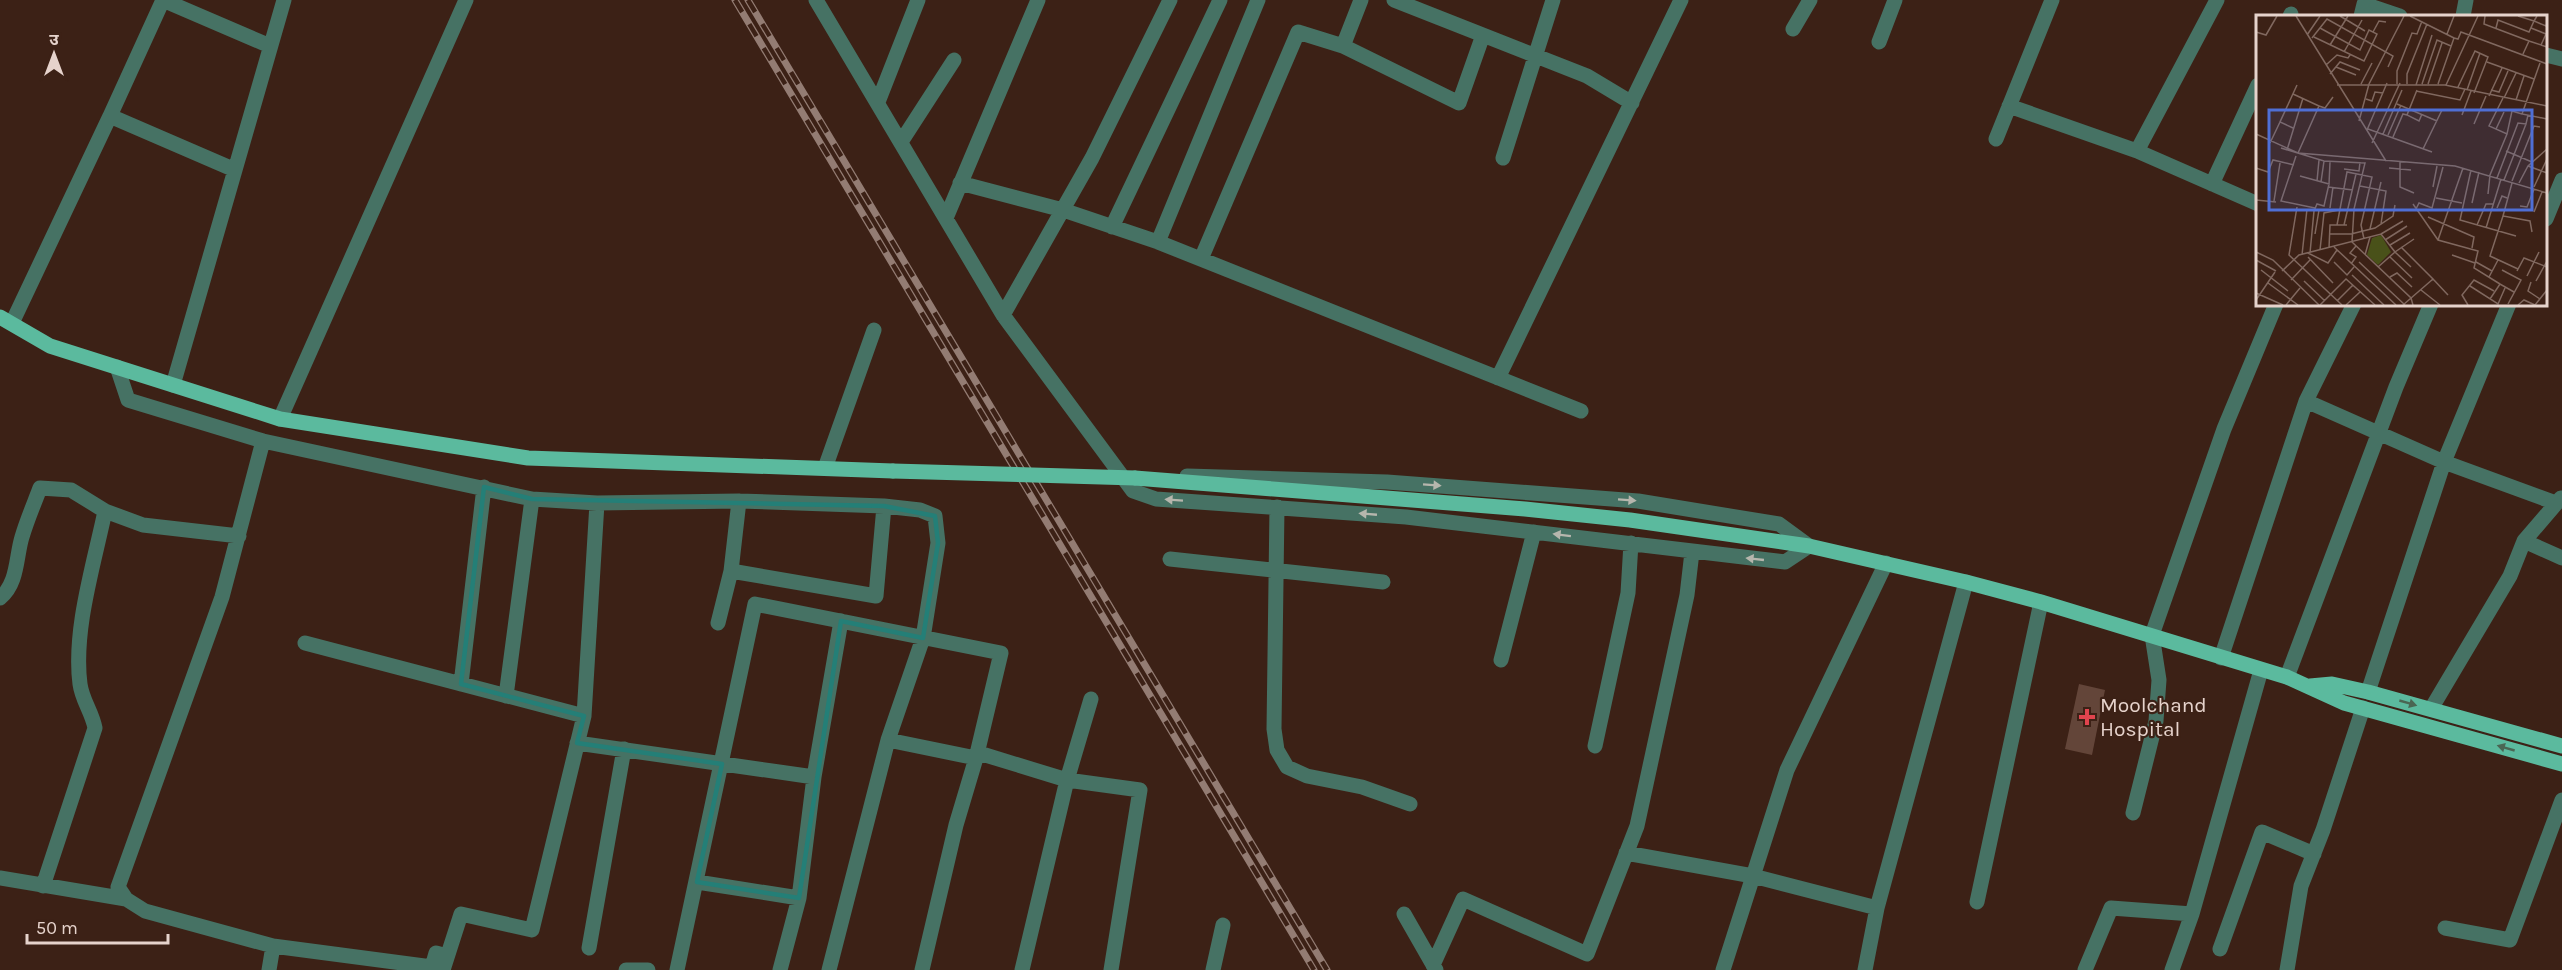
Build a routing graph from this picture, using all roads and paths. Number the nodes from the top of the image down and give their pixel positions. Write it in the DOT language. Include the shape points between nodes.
graph roads {
  1 [pos="284,0"];
  2 [pos="466,0"];
  3 [pos="816,0"];
  4 [pos="918,0"];
  5 [pos="1038,0"];
  6 [pos="1170,0"];
  7 [pos="1220,0"];
  8 [pos="1258,0"];
  9 [pos="1361,0"];
  10 [pos="1394,0"];
  11 [pos="1553,0"];
  12 [pos="1681,0"];
  13 [pos="1810,0"];
  14 [pos="1895,0"];
  15 [pos="2052,0"];
  16 [pos="2217,0"];
  17 [pos="2466,0"];
  18 [pos="2361,15"];
  19 [pos="2397,15"];
  20 [pos="2463,15"];
  21 [pos="1793,29"];
  22 [pos="1483,35"];
  23 [pos="1879,42"];
  24 [pos="270,46"];
  25 [pos="1342,46"];
  26 [pos="2547,55"];
  27 [pos="1535,56"];
  28 [pos="2562,59"];
  29 [pos="954,60"];
  30 [pos="2256,89"];
  31 [pos="878,102"];
  32 [pos="1632,103"];
  33 [pos="2009,106"];
  34 [pos="110,116"];
  35 [pos="1996,139"];
  36 [pos="901,142"];
  37 [pos="2137,151"];
  38 [pos="1503,158"];
  39 [pos="235,170"];
  40 [pos="2562,180"];
  41 [pos="960,183"];
  42 [pos="2212,184"];
  43 [pos="2256,203"];
  44 [pos="1063,210"];
  45 [pos="2547,217"];
  46 [pos="946,218"];
  47 [pos="1112,227"];
  48 [pos="1158,242"];
  49 [pos="1201,259"];
  50 [pos="2275,306"];
  51 [pos="2353,306"];
  52 [pos="2430,306"];
  53 [pos="2508,306"];
  54 [pos="1002,315"];
  55 [pos="6,320"];
  56 [pos="874,330"];
  57 [pos="117,367"];
  58 [pos="1498,378"];
  59 [pos="173,385"];
  60 [pos="2306,402"];
  61 [pos="1581,411"];
  62 [pos="280,419"];
  63 [pos="2379,433"];
  64 [pos="263,441"];
  65 [pos="2444,462"];
  66 [pos="825,468"];
  67 [pos="1129,476"];
  68 [pos="484,487"];
  69 [pos="532,499"];
  70 [pos="2559,500"];
  71 [pos="739,501"];
  72 [pos="597,503"];
  73 [pos="884,506"];
  74 [pos="1277,507"];
  75 [pos="105,511"];
  76 [pos="1534,532"];
  77 [pos="239,536"];
  78 [pos="2524,541"];
  79 [pos="1631,543"];
  80 [pos="1809,546"];
  81 [pos="1692,552"];
  82 [pos="2562,558"];
  83 [pos="1170,559"];
  84 [pos="1886,563"];
  85 [pos="1275,569"];
  86 [pos="731,571"];
  87 [pos="1383,582"];
  88 [pos="1966,582"];
  89 [pos="0,598"];
  90 [pos="2041,602"];
  91 [pos="841,621"];
  92 [pos="718,623"];
  93 [pos="2152,635"];
  94 [pos="923,639"];
  95 [pos="305,643"];
  96 [pos="2221,658"];
  97 [pos="1501,660"];
  98 [pos="2261,670"];
  99 [pos="2287,677"];
  100 [pos="461,684"];
  101 [pos="2310,686"];
  102 [pos="2368,692"];
  103 [pos="506,696"];
  104 [pos="1091,699"];
  105 [pos="2363,708"];
  106 [pos="2431,709"];
  107 [pos="584,716"];
  108 [pos="888,740"];
  109 [pos="578,743"];
  110 [pos="1595,746"];
  111 [pos="2562,746"];
  112 [pos="624,749"];
  113 [pos="976,758"];
  114 [pos="722,764"];
  115 [pos="2562,764"];
  116 [pos="814,777"];
  117 [pos="1067,780"];
  118 [pos="2562,800"];
  119 [pos="1410,804"];
  120 [pos="2133,813"];
  121 [pos="1626,853"];
  122 [pos="2314,854"];
  123 [pos="1753,876"];
  124 [pos="0,878"];
  125 [pos="697,882"];
  126 [pos="43,885"];
  127 [pos="799,898"];
  128 [pos="126,899"];
  129 [pos="1977,902"];
  130 [pos="1877,908"];
  131 [pos="1404,914"];
  132 [pos="2192,914"];
  133 [pos="1223,925"];
  134 [pos="2445,928"];
  135 [pos="273,946"];
  136 [pos="589,948"];
  137 [pos="2220,949"];
  138 [pos="445,963"];
  139 [pos="366,964"];
  140 [pos="1434,967"];
  141 [pos="269,970"];
  142 [pos="626,970"];
  143 [pos="648,970"];
  144 [pos="678,970"];
  145 [pos="780,970"];
  146 [pos="829,970"];
  147 [pos="922,970"];
  148 [pos="1022,970"];
  149 [pos="1111,970"];
  150 [pos="1214,970"];
  151 [pos="1723,970"];
  152 [pos="1865,970"];
  153 [pos="2085,970"];
  154 [pos="2172,970"];
  155 [pos="2287,970"];
  1 -- 24 [label="street"];
  2 -- 62 [label="street"];
  3 -- 31 [label="street"];
  4 -- 31 [label="street"];
  5 -- 41 [label="street"];
  6 -- 44 [label="street"];
  7 -- 47 [label="street"];
  8 -- 48 [label="street"];
  9 -- 25 [label="street"];
  10 -- 22 [label="street"];
  11 -- 27 [label="street"];
  12 -- 32 [label="street"];
  13 -- 21 [label="street"];
  14 -- 23 [label="street"];
  15 -- 33 [label="street"];
  16 -- 37 [label="street"];
  17 -- 20 [label="street"];
  18 -- 19 [label="street" via="2364,4"];
  22 -- 25 [label="street" via="1459,103"];
  22 -- 27 [label="street"];
  24 -- 34 [label="street" via="163,0"];
  24 -- 39 [label="street"];
  25 -- 49 [label="street" via="1298,32"];
  26 -- 28 [label="street"];
  27 -- 32 [label="street" via="1587,76"];
  27 -- 38 [label="street"];
  29 -- 36 [label="street"];
  30 -- 42 [label="street"];
  31 -- 36 [label="street"];
  32 -- 58 [label="street"];
  33 -- 35 [label="street"];
  33 -- 37 [label="street"];
  34 -- 39 [label="street"];
  34 -- 55 [label="street"];
  36 -- 46 [label="street"];
  37 -- 42 [label="street"];
  39 -- 59 [label="street"];
  40 -- 45 [label="street"];
  41 -- 44 [label="street"];
  41 -- 46 [label="street"];
  42 -- 43 [label="street"];
  44 -- 47 [label="street"];
  44 -- 54 [label="street"];
  46 -- 54 [label="street"];
  47 -- 48 [label="street"];
  48 -- 49 [label="street"];
  49 -- 58 [label="street"];
  50 -- 93 [label="street" via="2224,429"];
  51 -- 60 [label="street"];
  52 -- 63 [label="street"];
  53 -- 65 [label="street"];
  54 -- 67 [label="street"];
  55 -- 57 [label="main road" via="50,346"];
  56 -- 66 [label="street"];
  57 -- 59 [label="main road"];
  57 -- 64 [label="street" via="128,400"];
  58 -- 61 [label="street"];
  59 -- 62 [label="main road"];
  60 -- 63 [label="street"];
  60 -- 96 [label="street"];
  62 -- 66 [label="main road" via="528,458"];
  63 -- 65 [label="street"];
  63 -- 99 [label="street"];
  64 -- 68 [label="street"];
  64 -- 77 [label="street"];
  65 -- 70 [label="street"];
  65 -- 102 [label="street"];
  66 -- 67 [label="main road, bridge"];
  74 -- 67 [label="street, one-way" via="1156,499 1133,491"];
  67 -- 80 [label="main road" via="1525,509"];
  68 -- 69 [label="street"];
  68 -- 100 [label="street"];
  69 -- 72 [label="street"];
  69 -- 103 [label="street"];
  70 -- 78 [label="street"];
  71 -- 72 [label="street"];
  71 -- 73 [label="street"];
  71 -- 86 [label="street"];
  72 -- 107 [label="street"];
  73 -- 86 [label="street" via="876,596"];
  73 -- 94 [label="street" via="920,510 935,516 938,543"];
  76 -- 74 [label="street, one-way"];
  74 -- 85 [label="street"];
  75 -- 77 [label="street" via="143,525"];
  75 -- 89 [label="street" via="71,490 40,488 21,538 15,570"];
  75 -- 126 [label="street" via="80,645 80,684 95,728"];
  79 -- 76 [label="street, one-way"];
  76 -- 97 [label="street"];
  77 -- 128 [label="street" via="222,597 118,887"];
  78 -- 82 [label="street"];
  78 -- 106 [label="street" via="2510,576"];
  79 -- 81 [label="street"];
  79 -- 110 [label="street" via="1628,593"];
  80 -- 81 [label="street, one-way" via="1785,562"];
  80 -- 84 [label="main road"];
  81 -- 121 [label="street" via="1687,595 1636,826"];
  83 -- 85 [label="street"];
  84 -- 88 [label="main road"];
  84 -- 123 [label="street" via="1787,770"];
  85 -- 87 [label="street"];
  85 -- 119 [label="street" via="1277,750 1287,767 1307,776 1362,787"];
  86 -- 92 [label="street"];
  88 -- 90 [label="main road"];
  88 -- 130 [label="street"];
  90 -- 93 [label="main road"];
  90 -- 129 [label="street"];
  91 -- 94 [label="street"];
  91 -- 114 [label="street" via="755,604"];
  91 -- 116 [label="street"];
  93 -- 96 [label="main road"];
  93 -- 120 [label="street" via="2159,680 2156,721"];
  94 -- 108 [label="street"];
  94 -- 113 [label="street" via="1000,653"];
  95 -- 100 [label="street"];
  96 -- 98 [label="main road"];
  98 -- 99 [label="main road"];
  98 -- 132 [label="street"];
  99 -- 101 [label="main road"];
  100 -- 103 [label="street"];
  101 -- 102 [label="main road" via="2332,684"];
  101 -- 105 [label="main road" via="2328,697"];
  102 -- 106 [label="main road, one-way"];
  103 -- 107 [label="street"];
  104 -- 117 [label="street"];
  115 -- 105 [label="main road, one-way"];
  105 -- 122 [label="street"];
  106 -- 111 [label="main road"];
  107 -- 109 [label="street"];
  108 -- 113 [label="street"];
  108 -- 146 [label="street"];
  109 -- 112 [label="street"];
  109 -- 138 [label="street" via="532,930 461,914"];
  112 -- 114 [label="street"];
  112 -- 136 [label="street"];
  113 -- 117 [label="street" via="982,754"];
  113 -- 147 [label="street"];
  114 -- 116 [label="street"];
  114 -- 125 [label="street"];
  116 -- 127 [label="street"];
  117 -- 148 [label="street"];
  117 -- 149 [label="street" via="1140,790"];
  118 -- 134 [label="street" via="2510,939"];
  121 -- 123 [label="street"];
  121 -- 140 [label="street" via="1587,954 1463,899"];
  122 -- 137 [label="street" via="2262,832"];
  122 -- 155 [label="street" via="2301,886"];
  123 -- 130 [label="street"];
  123 -- 151 [label="street"];
  124 -- 126 [label="street"];
  125 -- 127 [label="street"];
  125 -- 144 [label="street"];
  126 -- 128 [label="street"];
  127 -- 145 [label="street"];
  128 -- 135 [label="street" via="145,911"];
  130 -- 152 [label="street"];
  131 -- 140 [label="street"];
  132 -- 153 [label="street" via="2111,908"];
  132 -- 154 [label="street"];
  133 -- 150 [label="street"];
  135 -- 139 [label="street"];
  135 -- 141 [label="street"];
  138 -- 139 [label="street" via="436,953 432,967"];
  142 -- 143 [label="street"];
}
